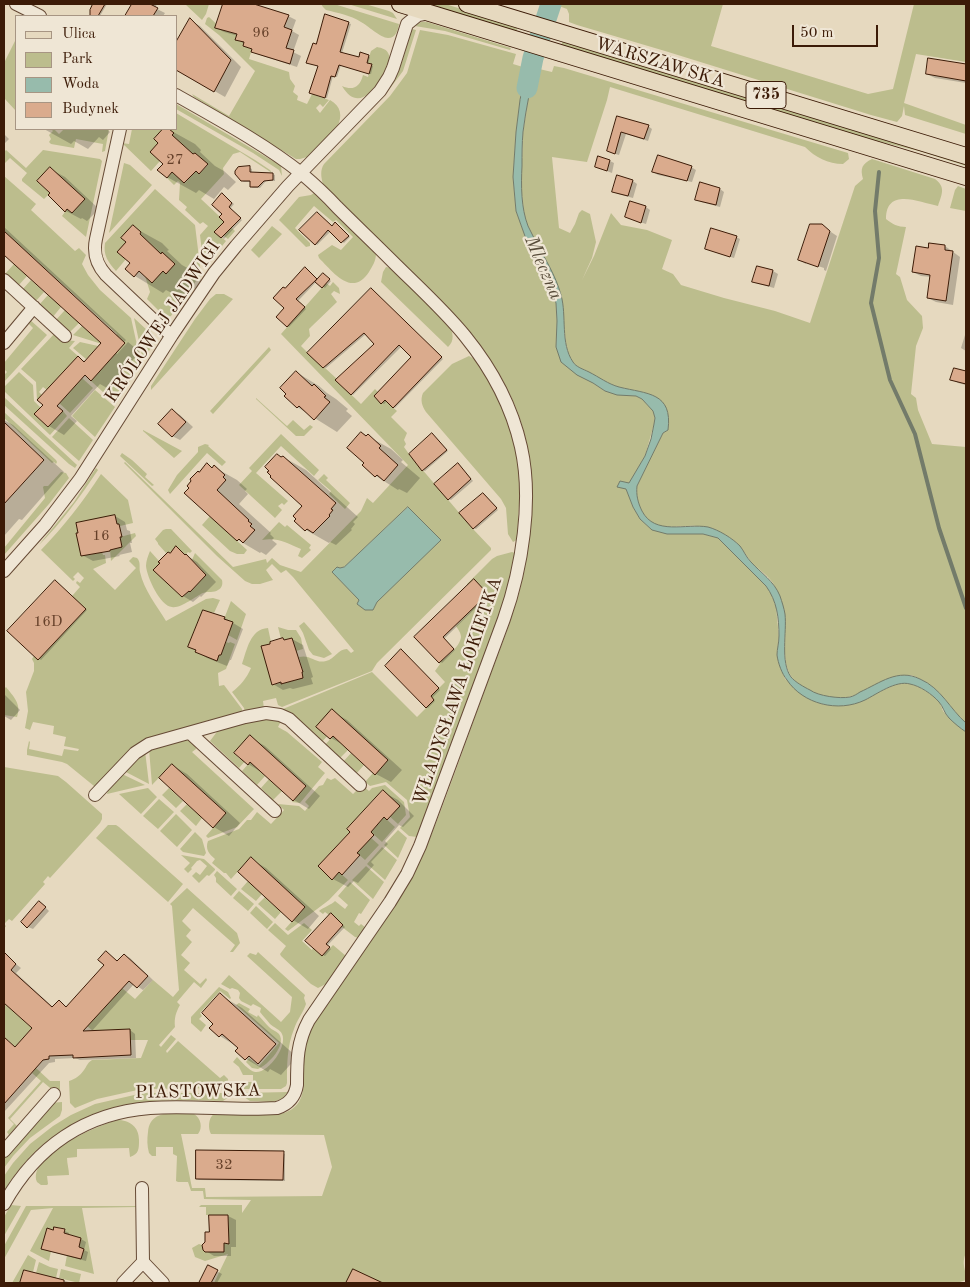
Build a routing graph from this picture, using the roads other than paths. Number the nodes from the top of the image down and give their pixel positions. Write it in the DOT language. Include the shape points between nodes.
graph roads {
  1 [pos="17,4"];
  2 [pos="395,4"];
  3 [pos="400,4"];
  4 [pos="467,4"];
  5 [pos="431,13"];
  6 [pos="38,15"];
  7 [pos="405,28"];
  8 [pos="178,96"];
  9 [pos="120,130"];
  10 [pos="966,156"];
  11 [pos="301,173"];
  12 [pos="966,177"];
  13 [pos="4,280"];
  14 [pos="34,307"];
  15 [pos="172,335"];
  16 [pos="65,336"];
  17 [pos="4,343"];
  18 [pos="4,571"];
  19 [pos="190,732"];
  20 [pos="360,785"];
  21 [pos="95,795"];
  22 [pos="275,811"];
  23 [pos="321,1001"];
  24 [pos="54,1094"];
  25 [pos="4,1150"];
  26 [pos="142,1188"];
  27 [pos="4,1204"];
  28 [pos="143,1262"];
  29 [pos="124,1283"];
  30 [pos="164,1283"];
  1 -- 6 [label="street"];
  2 -- 7 [label="street" via="404,15"];
  3 -- 5 [label="main road, WARSZAWSKA / 735"];
  4 -- 10 [label="main road, WARSZAWSKA / 735"];
  5 -- 7 [label="street" via="414,18"];
  5 -- 12 [label="main road, WARSZAWSKA / 735"];
  7 -- 11 [label="street, KRÓLOWEJ JADWIGI" via="393,68 384,85"];
  8 -- 11 [label="street, WŁADYSŁAWA ŁOKIETKA"];
  9 -- 15 [label="street" via="94,246 95,256 106,275"];
  11 -- 15 [label="street, KRÓLOWEJ JADWIGI" via="232,251"];
  11 -- 23 [label="street, WŁADYSŁAWA ŁOKIETKA" via="433,301 474,347 511,414 525,474 521,555 514,587 426,834 390,902"];
  13 -- 14 [label="street"];
  14 -- 16 [label="street"];
  14 -- 17 [label="street"];
  15 -- 18 [label="street, KRÓLOWEJ JADWIGI" via="80,479"];
  19 -- 20 [label="street" via="266,713 280,715 292,722"];
  19 -- 21 [label="street" via="142,748"];
  19 -- 22 [label="street"];
  23 -- 27 [label="street, PIASTOWSKA" via="302,1036 296,1090 286,1104 276,1108 150,1108 98,1119 67,1135 41,1154 23,1174"];
  24 -- 25 [label="street"];
  26 -- 28 [label="street"];
  28 -- 29 [label="street"];
  28 -- 30 [label="street"];
}
